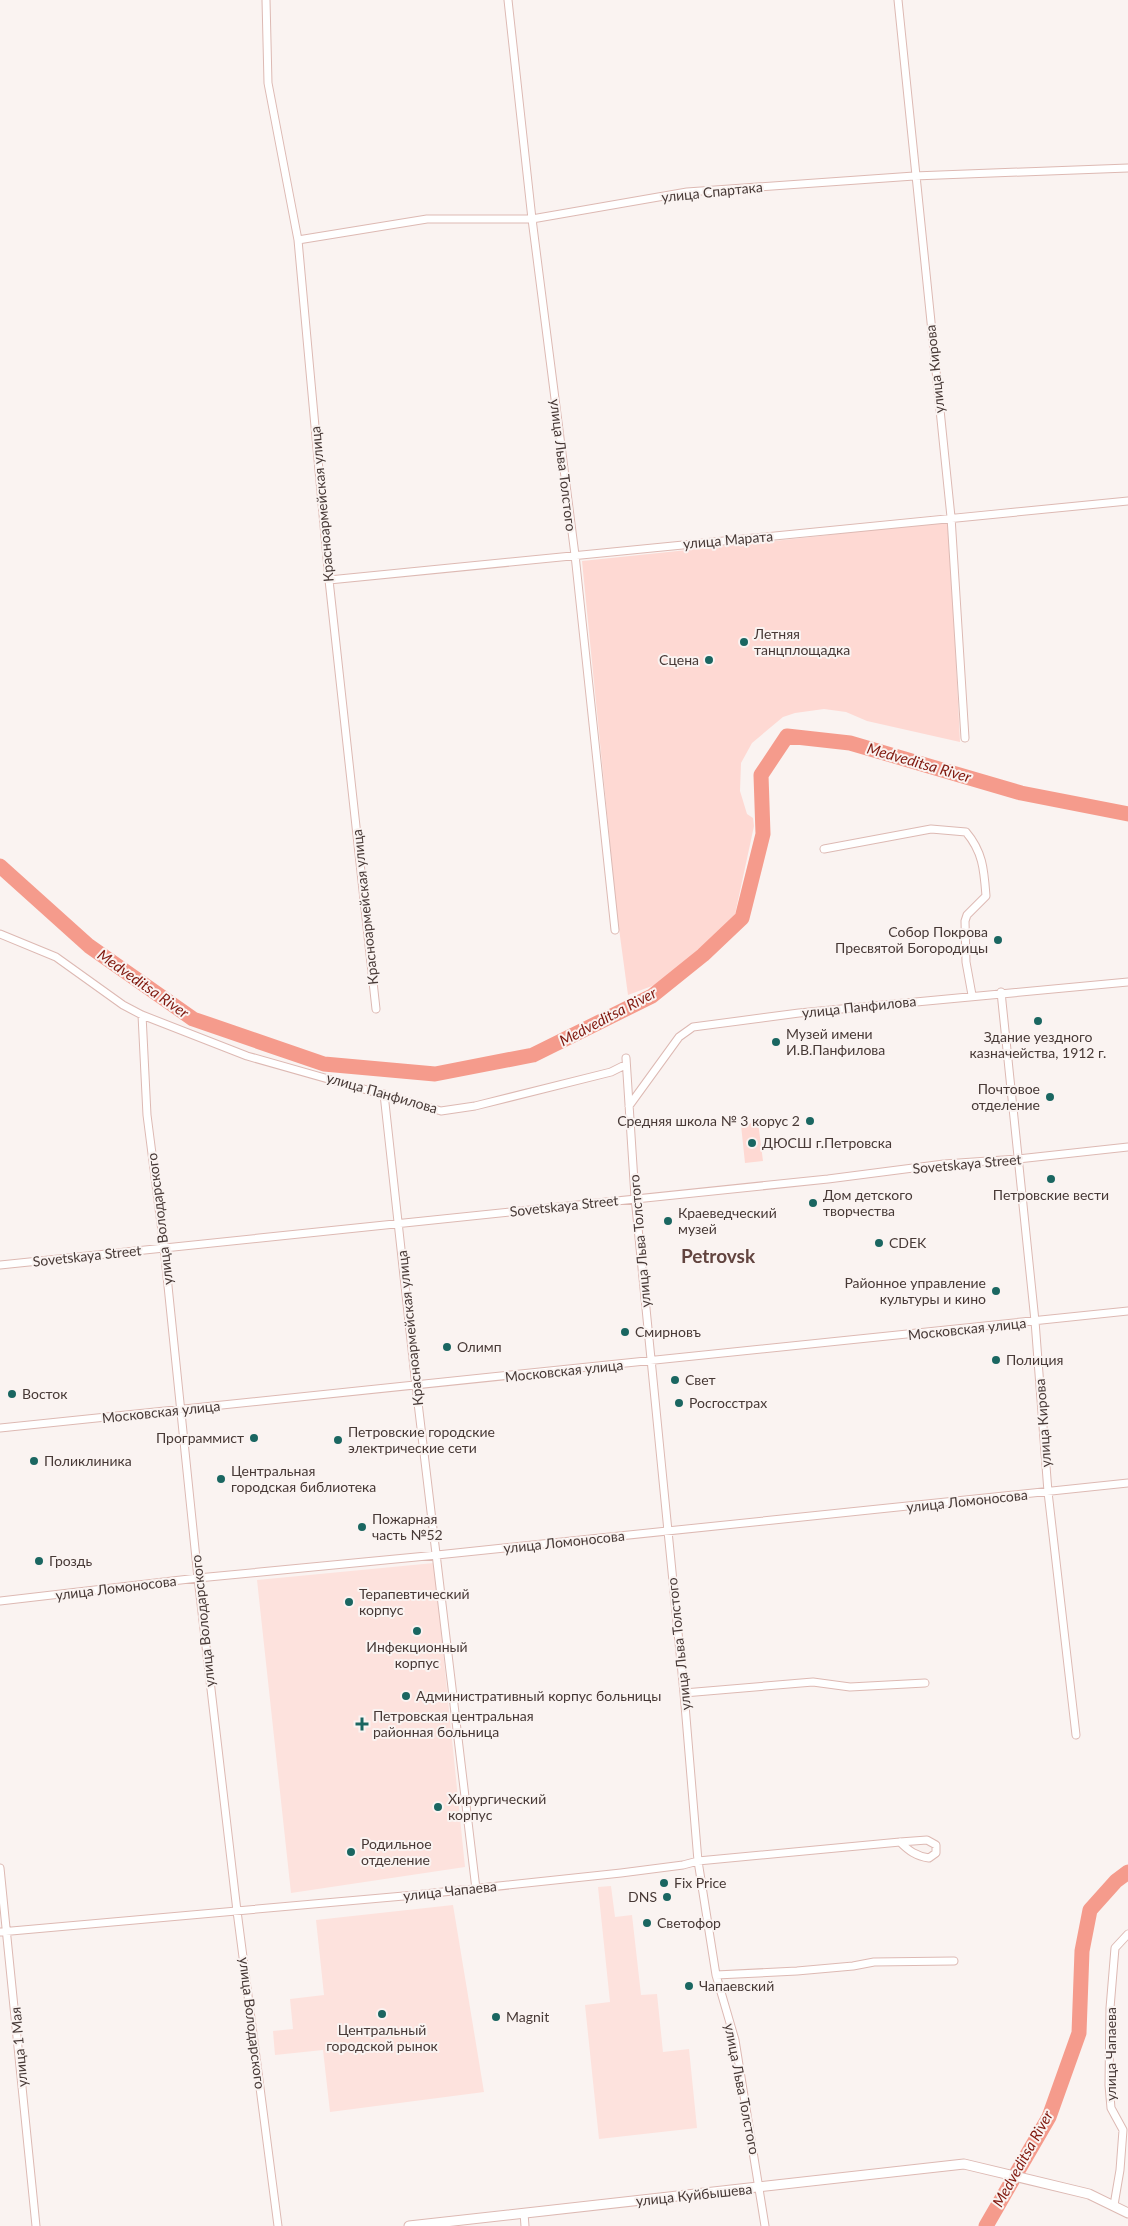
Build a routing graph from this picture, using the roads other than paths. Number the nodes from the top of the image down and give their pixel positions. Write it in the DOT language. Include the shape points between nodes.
graph roads {
  1 [pos="266,0"];
  2 [pos="508,0"];
  3 [pos="898,0"];
  4 [pos="1128,168"];
  5 [pos="914,176"];
  6 [pos="532,219"];
  7 [pos="298,240"];
  8 [pos="1128,501"];
  9 [pos="951,517"];
  10 [pos="575,554"];
  11 [pos="329,580"];
  12 [pos="966,738"];
  13 [pos="824,849"];
  14 [pos="616,930"];
  15 [pos="0,934"];
  16 [pos="1128,982"];
  17 [pos="1001,992"];
  18 [pos="972,996"];
  19 [pos="376,1009"];
  20 [pos="142,1015"];
  21 [pos="625,1061"];
  22 [pos="384,1094"];
  23 [pos="629,1106"];
  24 [pos="1128,1147"];
  25 [pos="1018,1160"];
  26 [pos="635,1197"];
  27 [pos="400,1223"];
  28 [pos="164,1247"];
  29 [pos="0,1265"];
  30 [pos="1128,1311"];
  31 [pos="1035,1321"];
  32 [pos="652,1362"];
  33 [pos="416,1386"];
  34 [pos="181,1410"];
  35 [pos="0,1428"];
  36 [pos="1128,1483"];
  37 [pos="1048,1492"];
  38 [pos="667,1532"];
  39 [pos="437,1555"];
  40 [pos="198,1578"];
  41 [pos="0,1601"];
  42 [pos="925,1683"];
  43 [pos="684,1693"];
  44 [pos="1076,1734"];
  45 [pos="900,1842"];
  46 [pos="698,1861"];
  47 [pos="0,1868"];
  48 [pos="476,1889"];
  49 [pos="237,1911"];
  50 [pos="4,1932"];
  51 [pos="1128,1934"];
  52 [pos="954,1961"];
  53 [pos="716,1975"];
  54 [pos="1126,2128"];
  55 [pos="760,2188"];
  56 [pos="1114,2205"];
  57 [pos="524,2212"];
  58 [pos="1128,2213"];
  59 [pos="36,2226"];
  60 [pos="278,2226"];
  61 [pos="409,2226"];
  62 [pos="525,2226"];
  63 [pos="765,2226"];
  1 -- 7 [label="street, Красноармейская улица" via="268,83"];
  2 -- 6 [label="street, улица Льва Толстого"];
  3 -- 5 [label="street, улица Кирова"];
  4 -- 5 [label="street, улица Спартака"];
  5 -- 6 [label="street, улица Спартака" via="687,192"];
  5 -- 9 [label="street, улица Кирова"];
  6 -- 7 [label="street, улица Спартака" via="427,219"];
  6 -- 10 [label="street, улица Льва Толстого"];
  7 -- 11 [label="street, Красноармейская улица"];
  8 -- 9 [label="street, улица Марата"];
  9 -- 10 [label="street, улица Марата"];
  9 -- 12 [label="street, улица Кирова"];
  10 -- 11 [label="street, улица Марата"];
  10 -- 14 [label="street, улица Льва Толстого"];
  11 -- 19 [label="street, Красноармейская улица"];
  13 -- 18 [label="street" via="931,829 966,832 977,845 985,874 986,896 965,921 966,962"];
  15 -- 20 [label="street, улица Панфилова" via="56,957"];
  16 -- 17 [label="street, улица Панфилова"];
  17 -- 18 [label="street, улица Панфилова"];
  17 -- 25 [label="street, улица Кирова"];
  18 -- 23 [label="street, улица Панфилова" via="693,1027 679,1037"];
  20 -- 22 [label="street, улица Панфилова" via="248,1056"];
  20 -- 28 [label="street, улица Володарского" via="147,1115"];
  21 -- 22 [label="street, улица Панфилова" via="611,1072 475,1106 441,1111"];
  21 -- 23 [label="street, улица Льва Толстого"];
  22 -- 27 [label="street, Красноармейская улица"];
  23 -- 26 [label="street, улица Льва Толстого"];
  24 -- 25 [label="street, Sovetskaya Street"];
  25 -- 26 [label="street, Sovetskaya Street" via="944,1164 828,1179"];
  25 -- 31 [label="street, улица Кирова"];
  26 -- 27 [label="street, Sovetskaya Street"];
  26 -- 32 [label="street, улица Льва Толстого"];
  27 -- 28 [label="street, Sovetskaya Street"];
  27 -- 33 [label="street, Красноармейская улица"];
  28 -- 29 [label="street, Sovetskaya Street"];
  28 -- 34 [label="street, улица Володарского"];
  30 -- 31 [label="street, Московская улица"];
  31 -- 32 [label="street, Московская улица"];
  31 -- 37 [label="street, улица Кирова"];
  32 -- 33 [label="street, Московская улица"];
  32 -- 38 [label="street, улица Льва Толстого"];
  33 -- 34 [label="street, Московская улица"];
  33 -- 39 [label="street, Красноармейская улица"];
  34 -- 35 [label="street, Московская улица"];
  34 -- 40 [label="street, улица Володарского"];
  36 -- 37 [label="street, улица Ломоносова"];
  37 -- 38 [label="street, улица Ломоносова"];
  37 -- 44 [label="street, улица Кирова"];
  38 -- 39 [label="street, улица Ломоносова"];
  38 -- 43 [label="street, улица Льва Толстого"];
  39 -- 40 [label="street, улица Ломоносова"];
  39 -- 48 [label="street, Красноармейская улица"];
  40 -- 41 [label="street, улица Ломоносова"];
  40 -- 49 [label="street, улица Володарского"];
  42 -- 43 [label="street" via="850,1687 813,1682"];
  43 -- 46 [label="street, улица Льва Толстого"];
  45 -- 45 [label="street, улица Чапаева" via="927,1840 936,1845 936,1853 929,1858 919,1856"];
  45 -- 46 [label="street, улица Чапаева"];
  46 -- 48 [label="street, улица Чапаева"];
  46 -- 53 [label="street, улица Льва Толстого"];
  47 -- 50 [label="street, улица 1 Мая"];
  48 -- 49 [label="street, улица Чапаева"];
  49 -- 50 [label="street, улица Чапаева"];
  49 -- 60 [label="street, улица Володарского"];
  50 -- 59 [label="street, улица 1 Мая"];
  51 -- 54 [label="street, улица Чапаева" via="1115,1948 1109,2085 1111,2108"];
  52 -- 53 [label="street" via="874,1962"];
  53 -- 55 [label="street, улица Льва Толстого" via="735,2040"];
  54 -- 56 [label="street, улица Чапаева"];
  55 -- 56 [label="street, улица Куйбышева" via="964,2164 1089,2194"];
  55 -- 57 [label="street, улица Куйбышева"];
  55 -- 63 [label="street, улица Льва Толстого"];
  56 -- 58 [label="street, улица Куйбышева"];
  57 -- 61 [label="street, улица Куйбышева"];
  57 -- 62 [label="street"];
}
